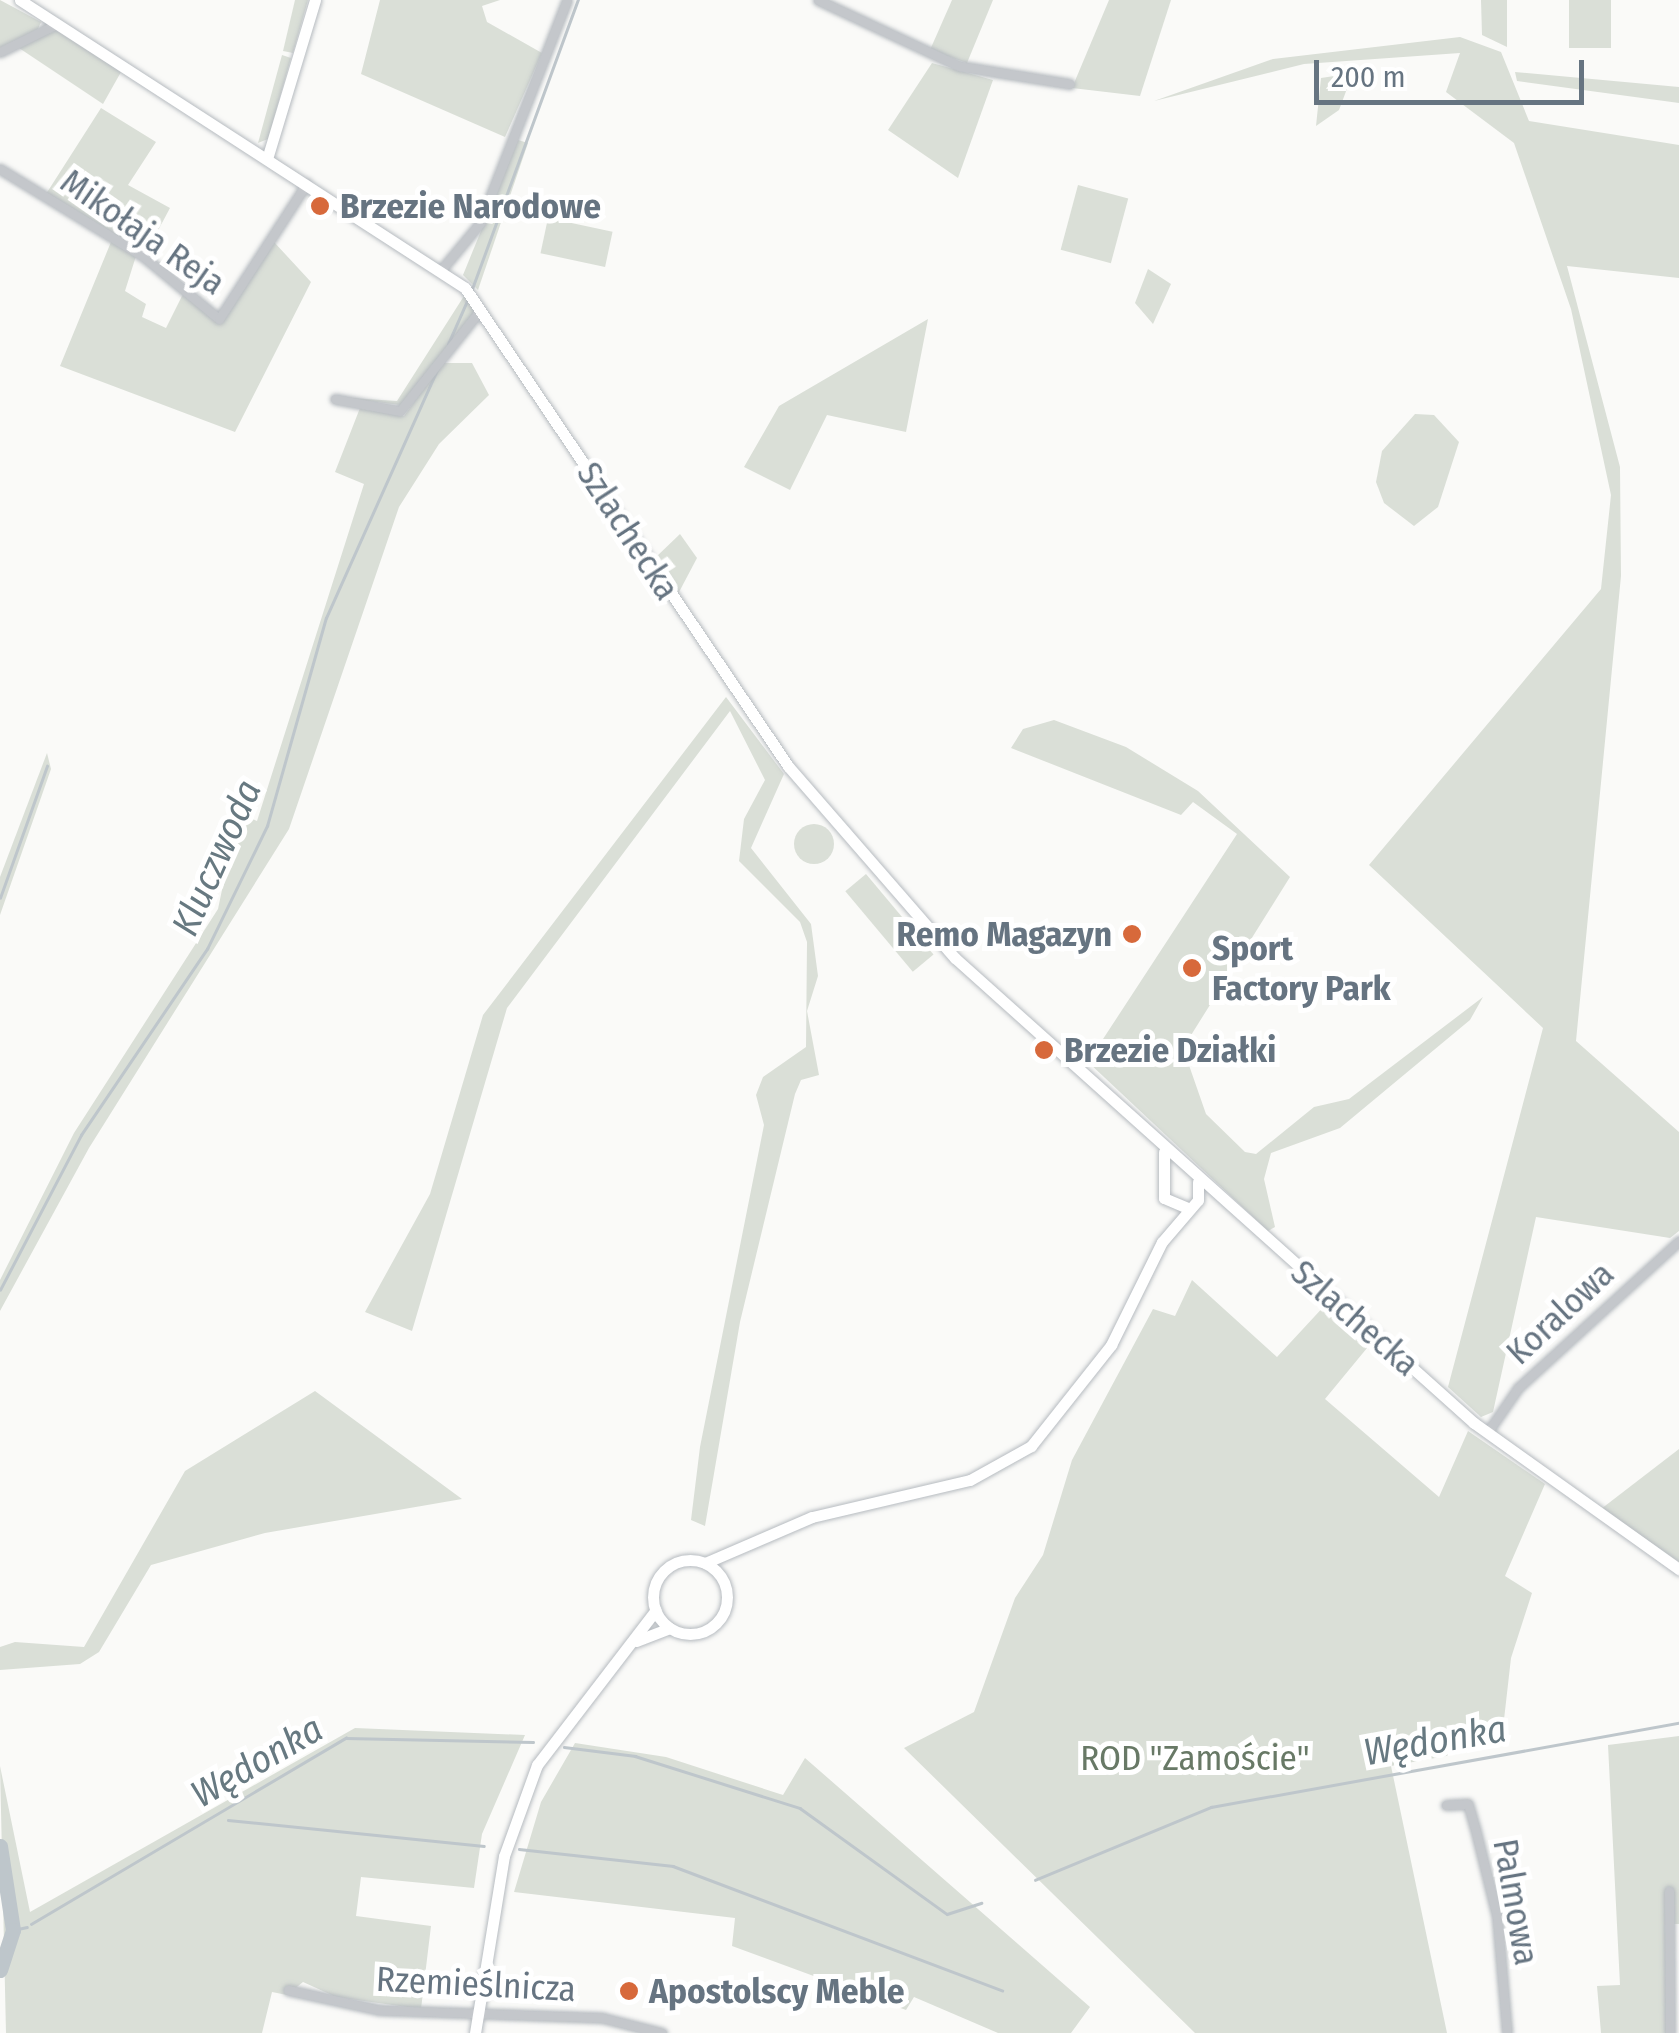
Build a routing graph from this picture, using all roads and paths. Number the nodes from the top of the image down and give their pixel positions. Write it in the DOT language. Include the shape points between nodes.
graph roads {
  1 [pos="20,0"];
  2 [pos="314,0"];
  3 [pos="566,0"];
  4 [pos="818,0"];
  5 [pos="57,24"];
  6 [pos="0,52"];
  7 [pos="1070,84"];
  8 [pos="267,158"];
  9 [pos="0,169"];
  10 [pos="307,183"];
  11 [pos="442,268"];
  12 [pos="480,307"];
  13 [pos="335,399"];
  14 [pos="1164,1151"];
  15 [pos="1194,1179"];
  16 [pos="1164,1182"];
  17 [pos="1166,1202"];
  18 [pos="1223,1203"];
  19 [pos="1192,1206"];
  20 [pos="1679,1241"];
  21 [pos="1162,1242"];
  22 [pos="1487,1433"];
  23 [pos="741,1552"];
  24 [pos="705,1563"];
  25 [pos="1679,1568"];
  26 [pos="726,1589"];
  27 [pos="656,1610"];
  28 [pos="670,1628"];
  29 [pos="632,1642"];
  30 [pos="1446,1805"];
  31 [pos="1669,1891"];
  32 [pos="288,1990"];
  33 [pos="478,2014"];
  34 [pos="475,2033"];
  35 [pos="662,2033"];
  36 [pos="1507,2033"];
  37 [pos="1670,2033"];
  1 -- 5 [label="street, Szlachecka"];
  2 -- 8 [label="street"];
  3 -- 11 [label="street" via="492,195"];
  4 -- 7 [label="street" via="958,66"];
  5 -- 6 [label="street"];
  5 -- 8 [label="street, Szlachecka"];
  8 -- 10 [label="street, Szlachecka"];
  9 -- 10 [label="street, Mikołaja Reja" via="144,257 219,319"];
  10 -- 11 [label="street, Szlachecka"];
  11 -- 12 [label="street, Szlachecka"];
  12 -- 13 [label="street" via="400,411"];
  12 -- 14 [label="street, Szlachecka" via="788,766 954,958"];
  14 -- 15 [label="street, Szlachecka"];
  14 -- 16 [label="street"];
  15 -- 16 [label="street"];
  15 -- 18 [label="street, Szlachecka"];
  15 -- 19 [label="street"];
  16 -- 17 [label="street"];
  17 -- 19 [label="street"];
  17 -- 21 [label="street"];
  18 -- 19 [label="street"];
  18 -- 22 [label="street, Szlachecka"];
  19 -- 21 [label="street"];
  20 -- 22 [label="street, Koralowa" via="1518,1388"];
  21 -- 23 [label="street" via="1104,1356 1031,1446 970,1480 812,1518"];
  22 -- 25 [label="street, Szlachecka"];
  23 -- 24 [label="street"];
  23 -- 26 [label="street"];
  24 -- 26 [label="street"];
  24 -- 27 [label="street" via="666,1569"];
  26 -- 28 [label="street" via="713,1626 692,1634"];
  27 -- 28 [label="street"];
  27 -- 29 [label="street"];
  28 -- 29 [label="street"];
  29 -- 33 [label="street" via="537,1765 504,1856"];
  30 -- 36 [label="street, Palmowa" via="1468,1804 1475,1828 1497,1916"];
  31 -- 37 [label="street"];
  32 -- 33 [label="street, Rzemieślnicza" via="379,2010"];
  33 -- 34 [label="street"];
  33 -- 35 [label="street, Rzemieślnicza" via="603,2018"];
}
